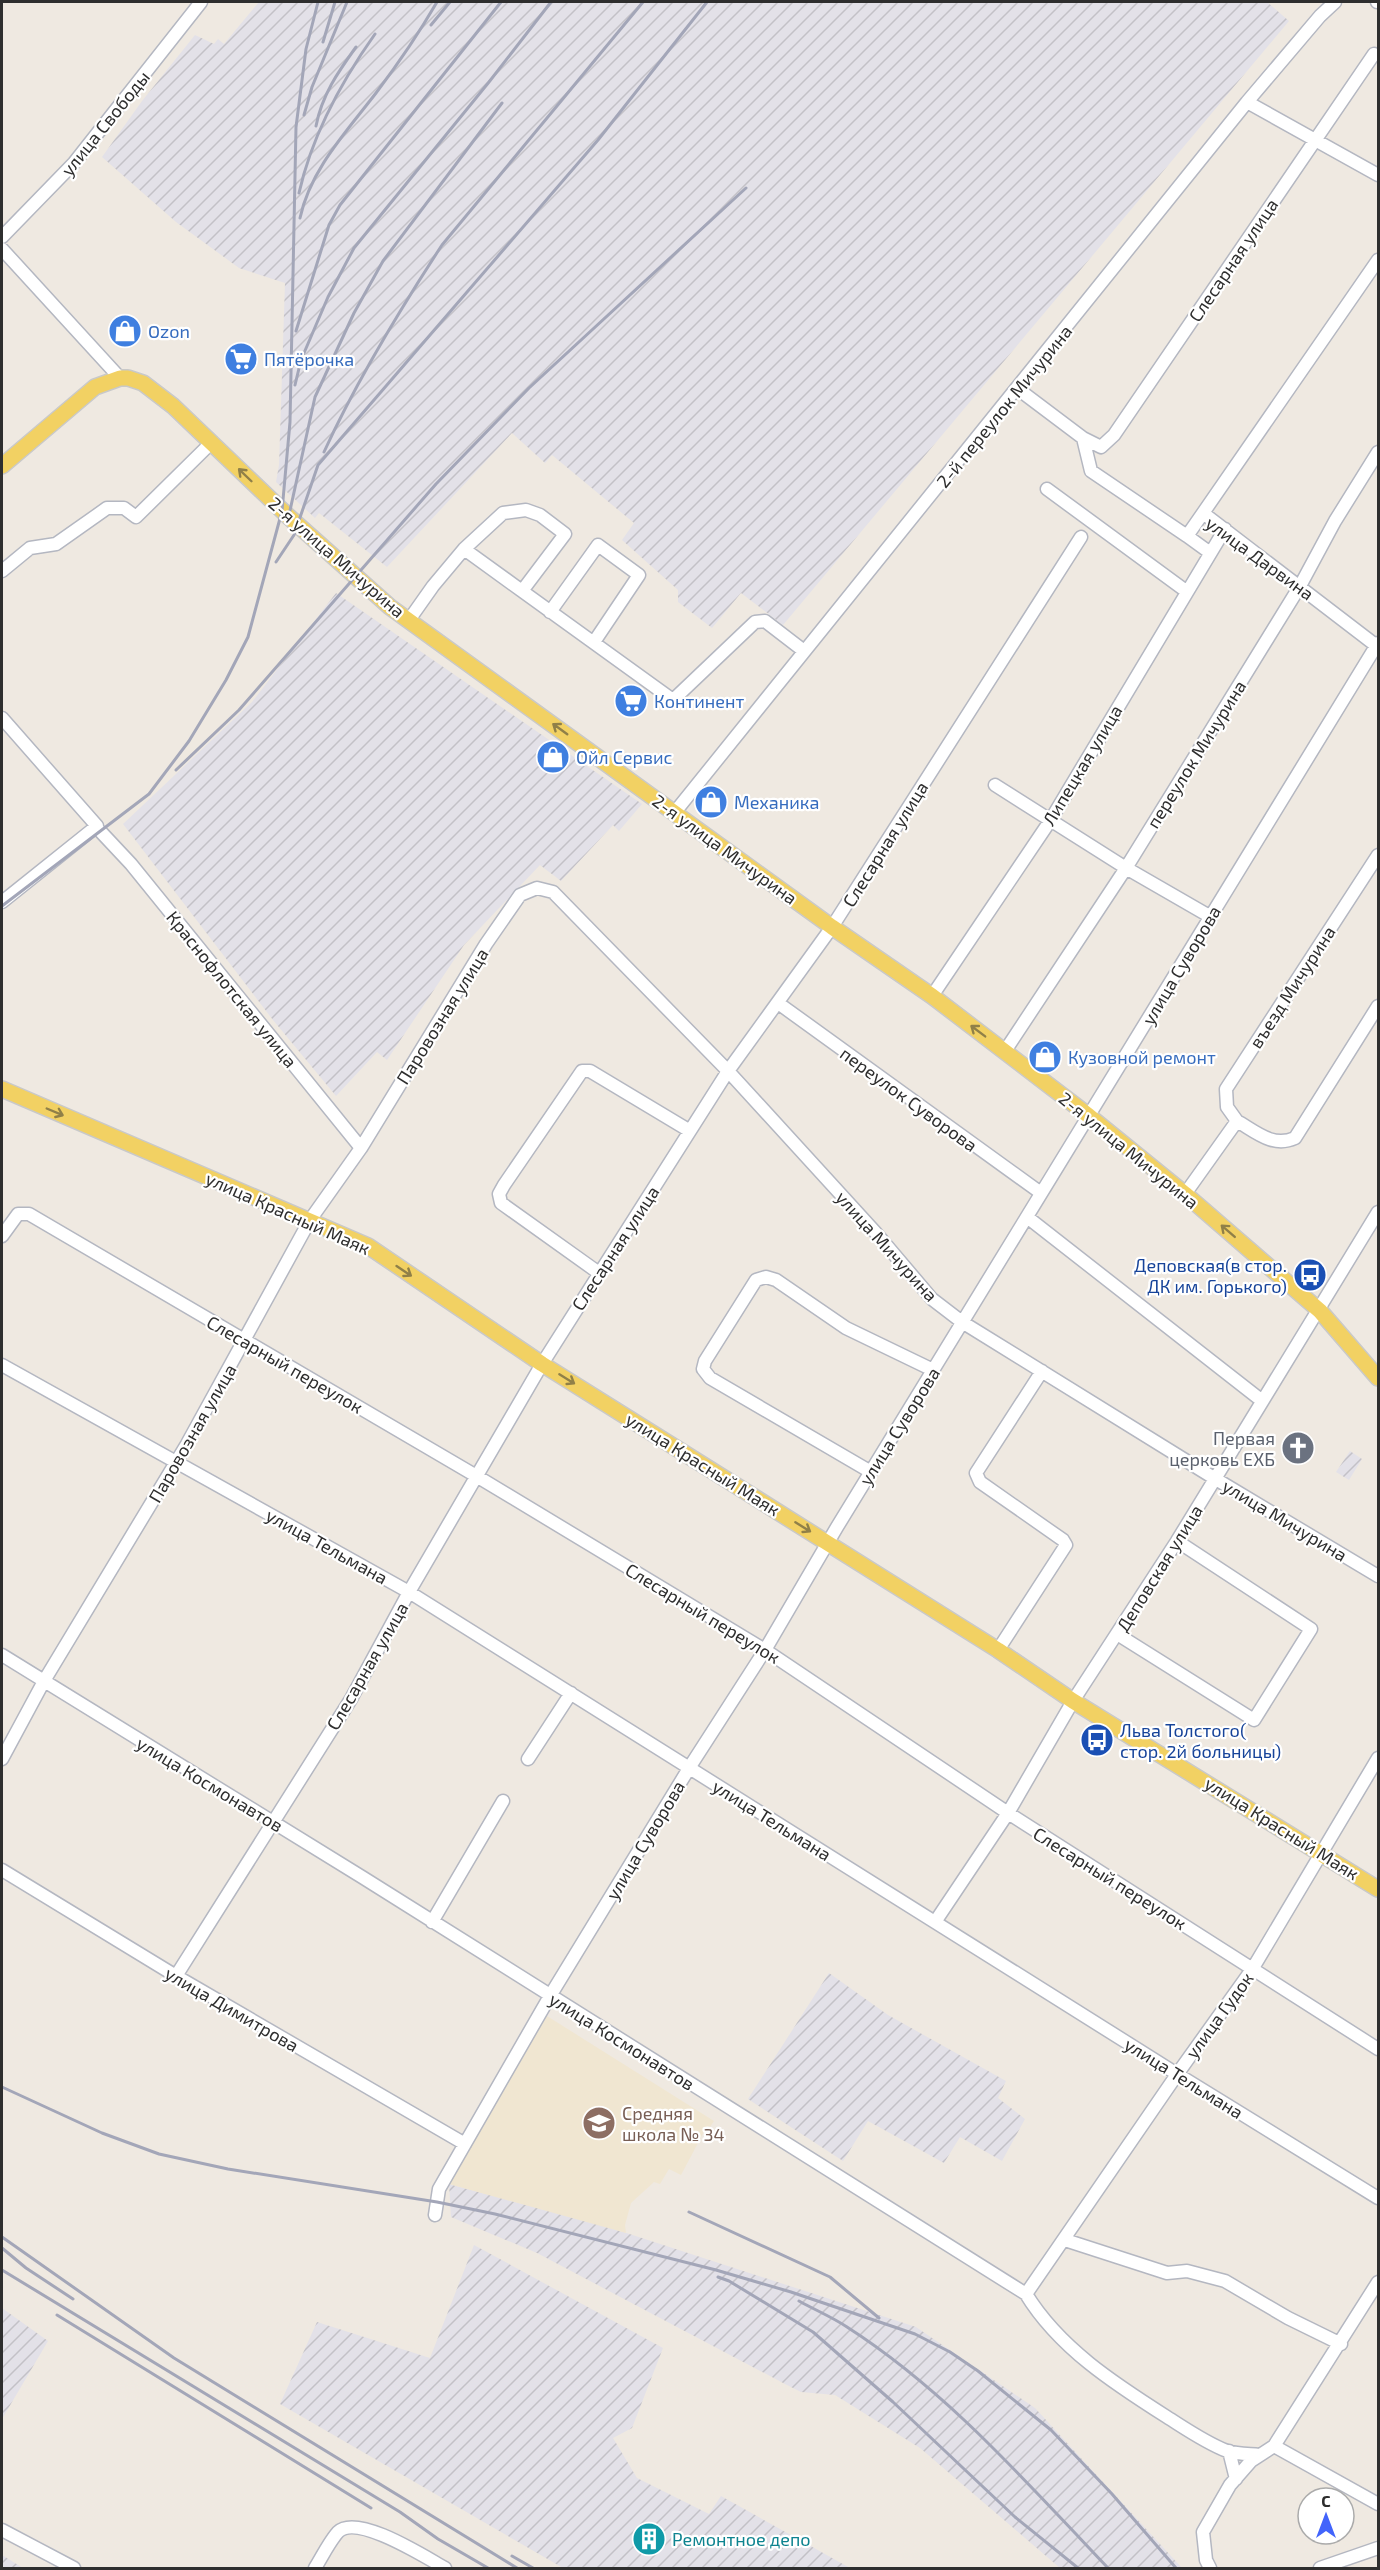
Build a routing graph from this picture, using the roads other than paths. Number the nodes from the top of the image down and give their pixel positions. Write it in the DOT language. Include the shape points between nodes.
graph roads {
  1 [pos="201,2"];
  2 [pos="1335,2"];
  3 [pos="1374,54"];
  4 [pos="1247,102"];
  5 [pos="1314,141"];
  6 [pos="1378,175"];
  7 [pos="2,237"];
  8 [pos="2,249"];
  9 [pos="1378,260"];
  10 [pos="120,378"];
  11 [pos="1018,389"];
  12 [pos="1083,438"];
  13 [pos="211,443"];
  14 [pos="1378,452"];
  15 [pos="2,466"];
  16 [pos="1047,489"];
  17 [pos="1203,513"];
  18 [pos="1225,529"];
  19 [pos="1187,536"];
  20 [pos="1081,537"];
  21 [pos="464,549"];
  22 [pos="1209,552"];
  23 [pos="2,572"];
  24 [pos="1300,586"];
  25 [pos="522,591"];
  26 [pos="1186,591"];
  27 [pos="550,612"];
  28 [pos="409,620"];
  29 [pos="594,642"];
  30 [pos="1378,645"];
  31 [pos="804,651"];
  32 [pos="2,718"];
  33 [pos="995,785"];
  34 [pos="675,812"];
  35 [pos="1050,820"];
  36 [pos="99,829"];
  37 [pos="1378,855"];
  38 [pos="1126,868"];
  39 [pos="553,892"];
  40 [pos="2,902"];
  41 [pos="1211,917"];
  42 [pos="832,927"];
  43 [pos="932,996"];
  44 [pos="778,1003"];
  45 [pos="1378,1006"];
  46 [pos="1005,1051"];
  47 [pos="728,1071"];
  48 [pos="2,1089"];
  49 [pos="1089,1116"];
  50 [pos="1237,1121"];
  51 [pos="690,1131"];
  52 [pos="361,1148"];
  53 [pos="1041,1193"];
  54 [pos="1185,1194"];
  55 [pos="1378,1212"];
  56 [pos="1027,1217"];
  57 [pos="310,1220"];
  58 [pos="2,1236"];
  59 [pos="599,1273"];
  60 [pos="1320,1311"];
  61 [pos="962,1322"];
  62 [pos="244,1341"];
  63 [pos="542,1364"];
  64 [pos="2,1365"];
  65 [pos="933,1370"];
  66 [pos="1042,1371"];
  67 [pos="1378,1378"];
  68 [pos="1261,1400"];
  69 [pos="177,1462"];
  70 [pos="871,1472"];
  71 [pos="478,1477"];
  72 [pos="1214,1478"];
  73 [pos="1176,1541"];
  74 [pos="827,1542"];
  75 [pos="1378,1576"];
  76 [pos="409,1592"];
  77 [pos="1117,1634"];
  78 [pos="765,1650"];
  79 [pos="998,1650"];
  80 [pos="2,1655"];
  81 [pos="44,1681"];
  82 [pos="571,1693"];
  83 [pos="1073,1701"];
  84 [pos="1378,1758"];
  85 [pos="2,1759"];
  86 [pos="528,1759"];
  87 [pos="689,1768"];
  88 [pos="503,1801"];
  89 [pos="1008,1813"];
  90 [pos="272,1822"];
  91 [pos="1322,1853"];
  92 [pos="2,1870"];
  93 [pos="1378,1889"];
  94 [pos="432,1922"];
  95 [pos="935,1922"];
  96 [pos="1253,1968"];
  97 [pos="176,1976"];
  98 [pos="550,1996"];
  99 [pos="1378,2049"];
  100 [pos="1177,2074"];
  101 [pos="465,2144"];
  102 [pos="1378,2198"];
  103 [pos="435,2215"];
  104 [pos="1065,2240"];
  105 [pos="1378,2282"];
  106 [pos="1026,2294"];
  107 [pos="1341,2344"];
  108 [pos="1274,2446"];
  109 [pos="1229,2451"];
  110 [pos="1259,2455"];
  111 [pos="1236,2479"];
  112 [pos="1378,2504"];
  113 [pos="2,2530"];
  114 [pos="1378,2548"];
  115 [pos="74,2568"];
  116 [pos="315,2568"];
  117 [pos="445,2568"];
  118 [pos="1210,2568"];
  119 [pos="1320,2568"];
  1 -- 7 [label="street, улица Свободы" via="74,163"];
  2 -- 4 [label="street, 2-й переулок Мичурина"];
  3 -- 5 [label="street, Слесарная улица"];
  4 -- 5 [label="street"];
  4 -- 11 [label="street, 2-й переулок Мичурина"];
  5 -- 6 [label="street"];
  5 -- 12 [label="street, Слесарная улица" via="1114,435 1101,447"];
  8 -- 10 [label="street"];
  9 -- 17 [label="street"];
  10 -- 13 [label="main road, 2-я улица Мичурина" via="149,387"];
  10 -- 15 [label="main road" via="95,387"];
  11 -- 12 [label="street"];
  11 -- 31 [label="street, 2-й переулок Мичурина"];
  12 -- 19 [label="street, улица Дарвина" via="1091,471"];
  13 -- 23 [label="street" via="136,517 124,508 106,508 56,544 30,548"];
  28 -- 13 [label="main road, 2-я улица Мичурина, one-way" via="363,585"];
  14 -- 24 [label="street, переулок Мичурина"];
  16 -- 26 [label="street"];
  17 -- 18 [label="street, улица Дарвина"];
  17 -- 19 [label="street, улица Дарвина"];
  18 -- 22 [label="street, Липецкая улица"];
  18 -- 24 [label="street, улица Дарвина"];
  19 -- 22 [label="street"];
  20 -- 42 [label="street, Слесарная улица"];
  21 -- 25 [label="street"];
  21 -- 25 [label="street" via="503,513 526,510 540,515 565,534"];
  21 -- 28 [label="street"];
  22 -- 26 [label="street, Липецкая улица"];
  24 -- 30 [label="street, улица Дарвина"];
  24 -- 38 [label="street, переулок Мичурина"];
  25 -- 27 [label="street"];
  26 -- 35 [label="street, Липецкая улица"];
  27 -- 29 [label="street"];
  27 -- 29 [label="street" via="598,545 639,575"];
  34 -- 28 [label="main road, 2-я улица Мичурина, one-way"];
  29 -- 31 [label="street" via="673,700 755,622 765,621"];
  30 -- 41 [label="street, улица Суворова"];
  31 -- 34 [label="street, 2-й переулок Мичурина"];
  32 -- 36 [label="street, Краснофлотская улица"];
  33 -- 35 [label="street"];
  34 -- 42 [label="main road, 2-я улица Мичурина"];
  35 -- 38 [label="street"];
  35 -- 43 [label="street, Липецкая улица"];
  36 -- 40 [label="street"];
  36 -- 52 [label="street, Краснофлотская улица"];
  37 -- 50 [label="street, въезд Мичурина" via="1226,1089 1227,1107"];
  38 -- 41 [label="street"];
  38 -- 46 [label="street, переулок Мичурина"];
  39 -- 47 [label="street, улица Мичурина"];
  39 -- 52 [label="street, Паровозная улица" via="537,888 520,895"];
  41 -- 49 [label="street, улица Суворова"];
  42 -- 43 [label="main road, 2-я улица Мичурина"];
  42 -- 44 [label="street, Слесарная улица"];
  46 -- 43 [label="main road, 2-я улица Мичурина, one-way"];
  44 -- 47 [label="street, Слесарная улица"];
  44 -- 53 [label="street, переулок Суворова"];
  45 -- 50 [label="street" via="1295,1137 1275,1142"];
  46 -- 49 [label="main road, 2-я улица Мичурина"];
  47 -- 51 [label="street, Слесарная улица"];
  47 -- 61 [label="street, улица Мичурина" via="932,1299"];
  48 -- 57 [label="main road, улица Красный Маяк, one-way"];
  49 -- 53 [label="street, улица Суворова"];
  49 -- 54 [label="main road, 2-я улица Мичурина"];
  50 -- 54 [label="street"];
  51 -- 59 [label="street, Слесарная улица"];
  51 -- 59 [label="street" via="590,1071 582,1071 504,1185 499,1194 501,1203"];
  52 -- 57 [label="street, Паровозная улица"];
  53 -- 56 [label="street, улица Суворова"];
  60 -- 54 [label="main road, 2-я улица Мичурина, one-way"];
  55 -- 60 [label="street, Деповская улица"];
  56 -- 61 [label="street, улица Суворова"];
  56 -- 68 [label="street"];
  57 -- 62 [label="street, Паровозная улица"];
  57 -- 63 [label="main road, улица Красный Маяк, one-way" via="368,1246"];
  58 -- 62 [label="street, Слесарный переулок" via="18,1214 29,1214"];
  59 -- 63 [label="street, Слесарная улица"];
  60 -- 67 [label="main road, 2-я улица Мичурина"];
  60 -- 68 [label="street, Деповская улица"];
  61 -- 65 [label="street, улица Суворова"];
  61 -- 66 [label="street, улица Мичурина"];
  62 -- 69 [label="street, Паровозная улица"];
  62 -- 71 [label="street, Слесарный переулок"];
  63 -- 71 [label="street, Слесарная улица"];
  63 -- 74 [label="main road, улица Красный Маяк, one-way"];
  64 -- 69 [label="street, улица Тельмана"];
  65 -- 70 [label="street, улица Суворова"];
  65 -- 70 [label="street" via="846,1328 776,1280 766,1278 756,1280 705,1361 703,1369 710,1378"];
  66 -- 72 [label="street, улица Мичурина"];
  66 -- 79 [label="street" via="976,1473 980,1482 1066,1545"];
  68 -- 72 [label="street, Деповская улица"];
  69 -- 76 [label="street, улица Тельмана"];
  69 -- 81 [label="street, Паровозная улица"];
  70 -- 74 [label="street, улица Суворова"];
  71 -- 76 [label="street, Слесарная улица"];
  71 -- 78 [label="street, Слесарный переулок"];
  72 -- 73 [label="street, Деповская улица"];
  72 -- 75 [label="street, улица Мичурина"];
  73 -- 77 [label="street, Деповская улица"];
  73 -- 77 [label="street" via="1311,1629 1254,1720"];
  74 -- 78 [label="street, улица Суворова"];
  74 -- 79 [label="main road, улица Красный Маяк"];
  76 -- 82 [label="street, улица Тельмана"];
  76 -- 90 [label="street, Слесарная улица" via="351,1700"];
  77 -- 83 [label="street, Деповская улица"];
  78 -- 87 [label="street, улица Суворова"];
  78 -- 89 [label="street, Слесарный переулок"];
  79 -- 83 [label="main road, улица Красный Маяк"];
  80 -- 81 [label="street, улица Космонавтов"];
  81 -- 85 [label="street, Паровозная улица"];
  81 -- 90 [label="street, улица Космонавтов"];
  82 -- 86 [label="street"];
  82 -- 87 [label="street, улица Тельмана"];
  83 -- 89 [label="street, Деповская улица"];
  83 -- 91 [label="main road, улица Красный Маяк"];
  84 -- 91 [label="street, улица Гудок"];
  87 -- 95 [label="street, улица Тельмана"];
  87 -- 98 [label="street, улица Суворова"];
  88 -- 94 [label="street"];
  89 -- 95 [label="street, Деповская улица"];
  89 -- 96 [label="street, Слесарный переулок"];
  90 -- 94 [label="street, улица Космонавтов"];
  90 -- 97 [label="street, Слесарная улица"];
  91 -- 93 [label="main road, улица Красный Маяк"];
  91 -- 96 [label="street, улица Гудок"];
  92 -- 97 [label="street, улица Димитрова"];
  94 -- 98 [label="street, улица Космонавтов"];
  95 -- 100 [label="street, улица Тельмана"];
  96 -- 99 [label="street, Слесарный переулок"];
  96 -- 100 [label="street, улица Гудок"];
  97 -- 101 [label="street, улица Димитрова"];
  98 -- 101 [label="street, улица Суворова"];
  98 -- 106 [label="street, улица Космонавтов"];
  100 -- 102 [label="street, улица Тельмана"];
  100 -- 104 [label="street, улица Гудок"];
  101 -- 103 [label="street, улица Суворова" via="439,2189"];
  104 -- 106 [label="street, улица Гудок"];
  104 -- 107 [label="street" via="1167,2273 1187,2271 1225,2281"];
  105 -- 107 [label="street"];
  106 -- 109 [label="street, улица Космонавтов" via="1041,2317 1079,2355 1146,2403"];
  107 -- 108 [label="street"];
  108 -- 110 [label="street"];
  108 -- 112 [label="street"];
  109 -- 110 [label="street, улица Космонавтов"];
  109 -- 111 [label="street"];
  110 -- 111 [label="street"];
  111 -- 118 [label="street" via="1203,2532"];
  113 -- 115 [label="street"];
  114 -- 119 [label="street"];
  116 -- 117 [label="street" via="339,2531 353,2526 399,2542"];
}
